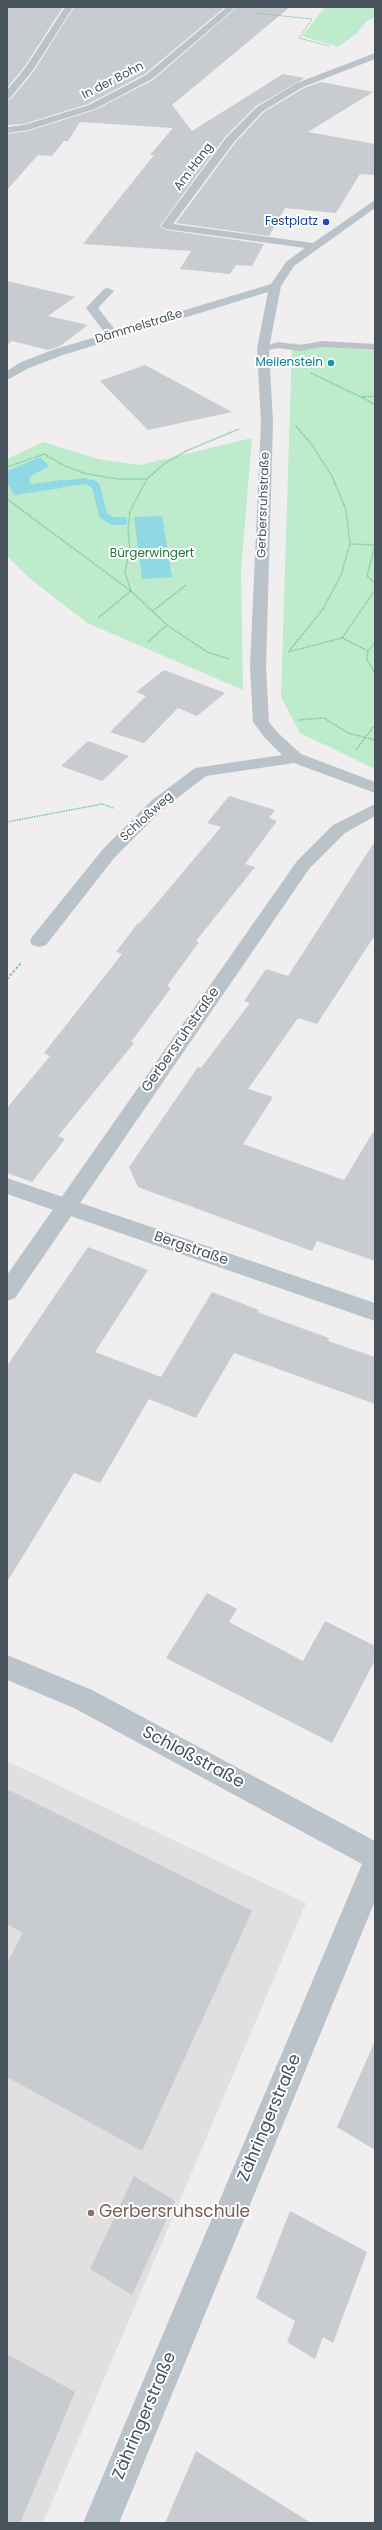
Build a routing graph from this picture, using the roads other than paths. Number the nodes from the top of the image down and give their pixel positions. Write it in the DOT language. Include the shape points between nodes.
graph roads {
  1 [pos="69,7"];
  2 [pos="230,8"];
  3 [pos="375,56"];
  4 [pos="7,96"];
  5 [pos="7,130"];
  6 [pos="375,202"];
  7 [pos="313,246"];
  8 [pos="275,286"];
  9 [pos="108,292"];
  10 [pos="113,335"];
  11 [pos="375,347"];
  12 [pos="263,348"];
  13 [pos="7,376"];
  14 [pos="295,758"];
  15 [pos="375,788"];
  16 [pos="375,809"];
  17 [pos="39,941"];
  18 [pos="7,1186"];
  19 [pos="66,1206"];
  20 [pos="7,1292"];
  21 [pos="375,1312"];
  22 [pos="7,1668"];
  23 [pos="375,1856"];
  24 [pos="375,1867"];
  25 [pos="101,2523"];
  1 -- 4 [label="street" via="30,68"];
  2 -- 5 [label="street, In der Bohn" via="149,77 92,107 25,128"];
  3 -- 7 [label="street, Am Hang" via="300,85 260,109 230,140 166,226"];
  6 -- 7 [label="street, Gerbersruhstraße"];
  7 -- 8 [label="street, Gerbersruhstraße" via="290,264"];
  8 -- 10 [label="street, Dämmelstraße"];
  8 -- 12 [label="street, Gerbersruhstraße"];
  9 -- 10 [label="street" via="92,308"];
  10 -- 13 [label="street, Dämmelstraße" via="25,365"];
  11 -- 12 [label="lane" via="323,344 300,348 278,345"];
  12 -- 14 [label="street, Gerbersruhstraße" via="266,417 258,667 261,722 271,736"];
  14 -- 15 [label="street"];
  14 -- 17 [label="street, Schloßweg" via="201,772 157,805 109,853"];
  16 -- 19 [label="street, Gerbersruhstraße" via="339,829 304,865"];
  18 -- 19 [label="street, Bergstraße"];
  19 -- 20 [label="street, Gerbersruhstraße"];
  19 -- 21 [label="street, Bergstraße"];
  22 -- 23 [label="street, Schloßstraße" via="83,1699"];
  24 -- 25 [label="street, Zähringerstraße"];
}
